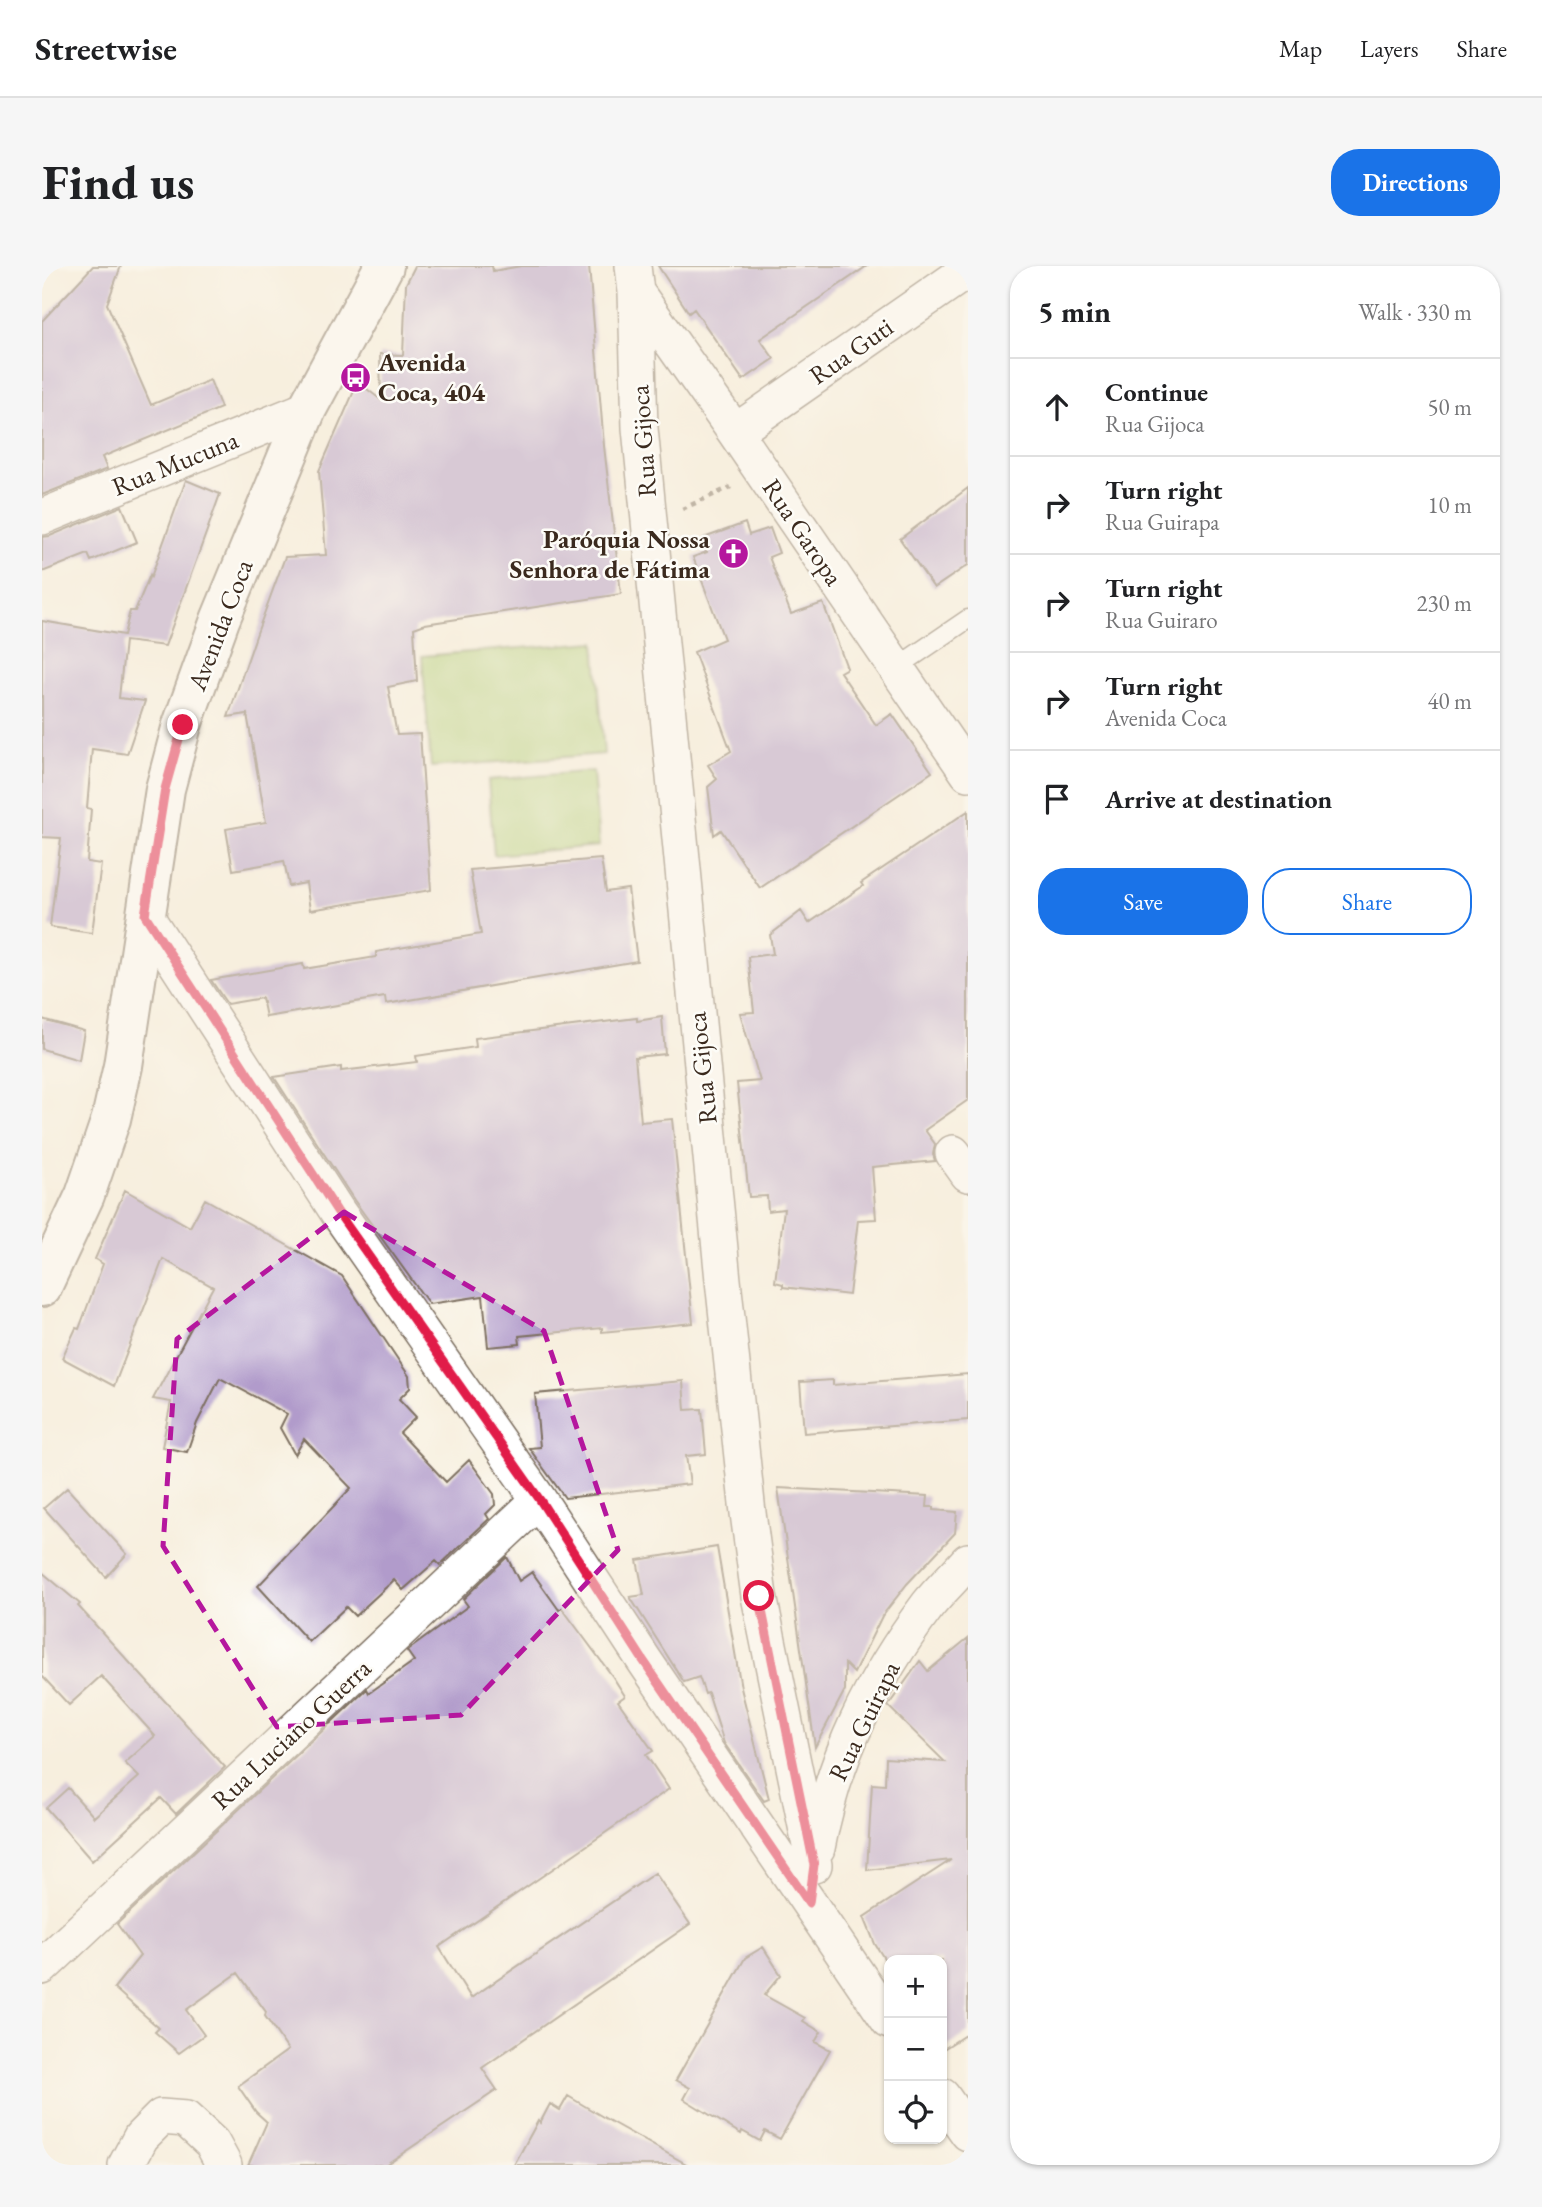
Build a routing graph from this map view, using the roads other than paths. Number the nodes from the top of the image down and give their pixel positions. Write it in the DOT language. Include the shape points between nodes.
graph roads {
  1 [pos="384,266"];
  2 [pos="968,270"];
  3 [pos="634,279"];
  4 [pos="307,409"];
  5 [pos="735,432"];
  6 [pos="42,517"];
  7 [pos="968,619"];
  8 [pos="896,668"];
  9 [pos="968,773"];
  10 [pos="145,915"];
  11 [pos="42,1287"];
  12 [pos="540,1500"];
  13 [pos="968,1561"];
  14 [pos="814,1865"];
  15 [pos="809,1903"];
  16 [pos="42,1967"];
  17 [pos="887,2018"];
  18 [pos="947,2103"];
  19 [pos="968,2133"];
  20 [pos="126,2165"];
  21 [pos="223,2165"];
  1 -- 4 [label="street, Avenida Coca"];
  2 -- 5 [label="street, Rua Guti"];
  3 -- 5 [label="street, Rua Garopa"];
  3 -- 14 [label="street, Rua Gijoca" via="640,428 747,1499 759,1596"];
  4 -- 6 [label="street, Rua Mucuna"];
  4 -- 10 [label="street, Avenida Coca" via="220,620 183,725 165,789"];
  5 -- 8 [label="street, Rua Garopa"];
  7 -- 8 [label="lane"];
  8 -- 9 [label="street, Rua Garopa"];
  10 -- 11 [label="street, Avenida Coca" via="111,1119 85,1195"];
  10 -- 12 [label="street" via="337,1211"];
  12 -- 15 [label="street"];
  12 -- 16 [label="street, Rua Luciano Guerra"];
  13 -- 14 [label="street, Rua Guirapa" via="929,1604 875,1684 842,1754 824,1811"];
  14 -- 15 [label="street, Rua Guirapa"];
  15 -- 17 [label="street"];
  18 -- 19 [label="street"];
  20 -- 21 [label="street" via="151,2125 161,2117 174,2117 186,2119 212,2143"];
}
